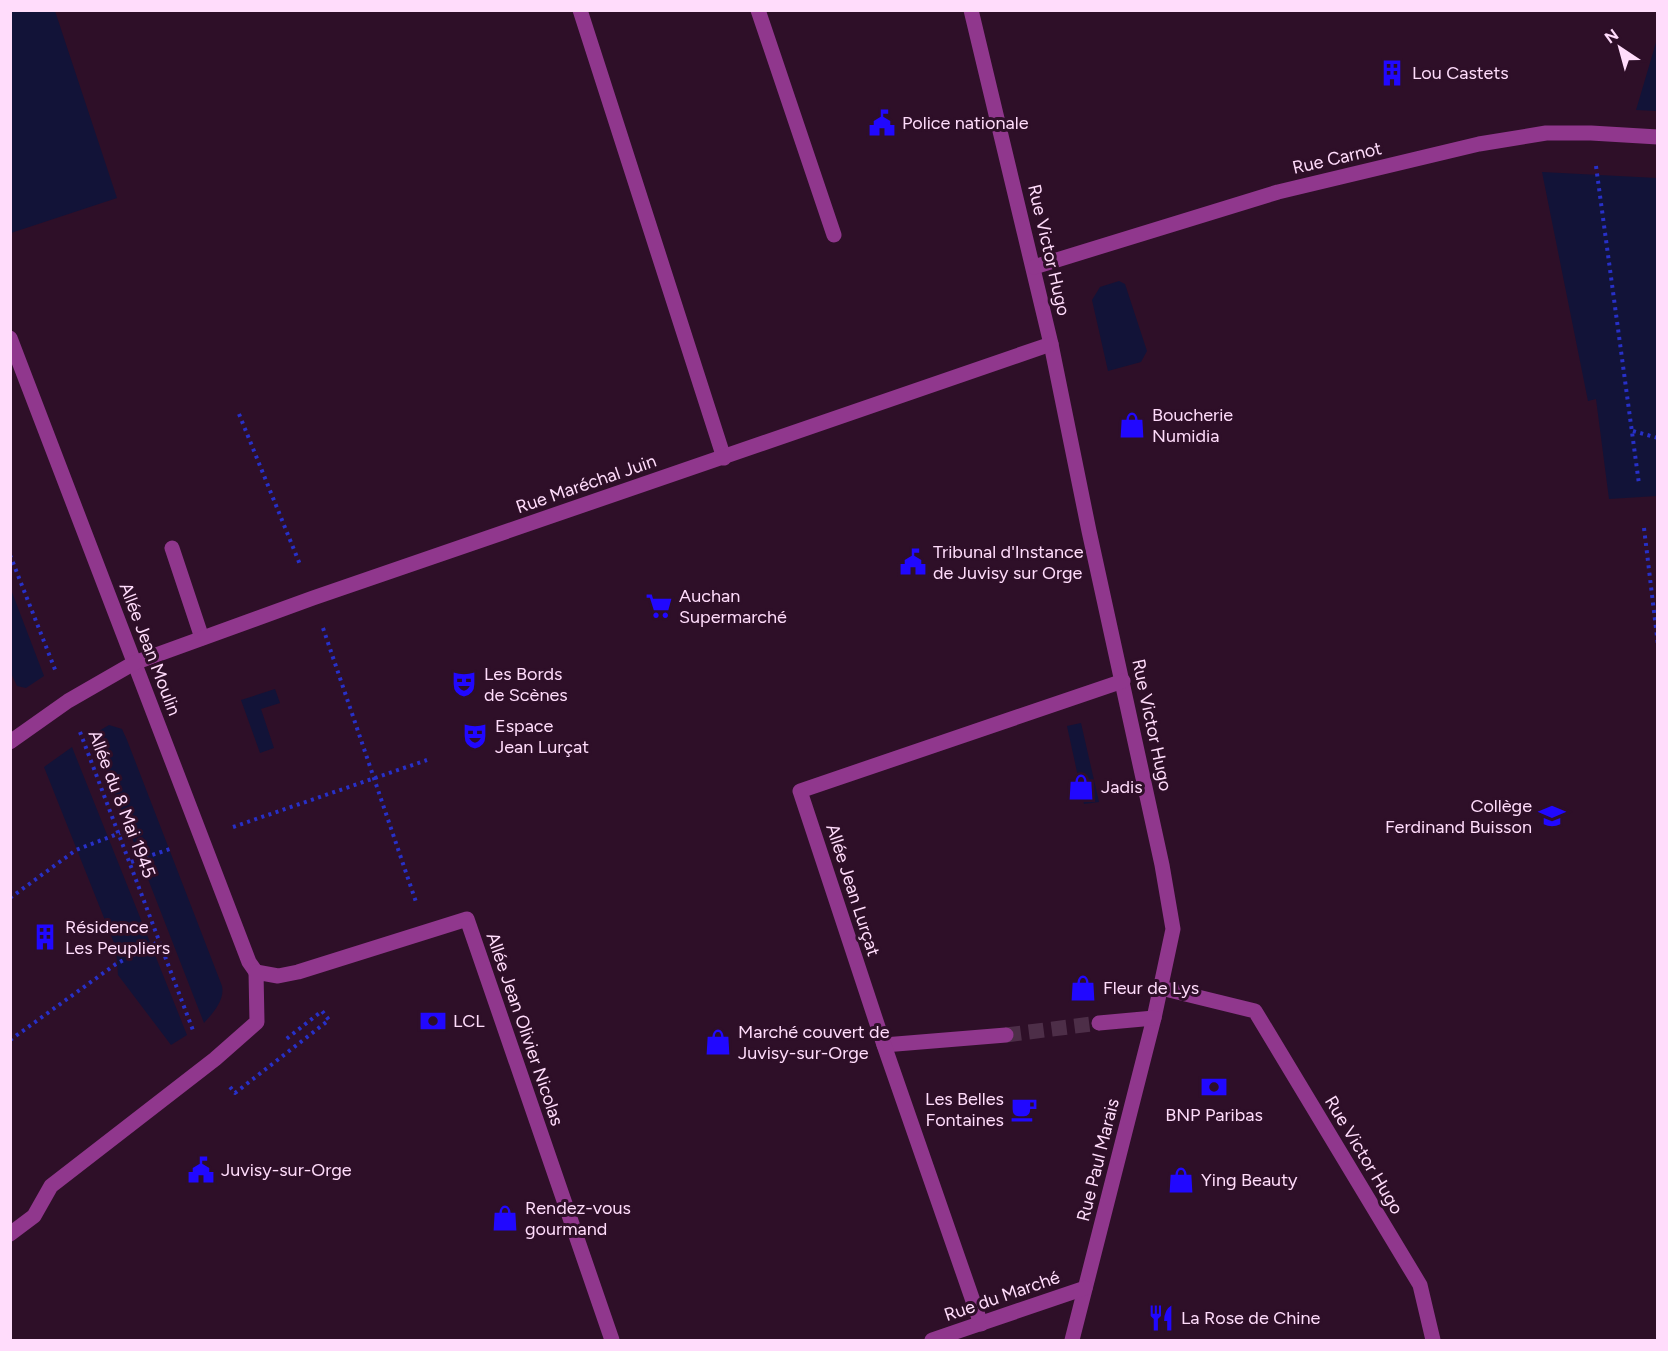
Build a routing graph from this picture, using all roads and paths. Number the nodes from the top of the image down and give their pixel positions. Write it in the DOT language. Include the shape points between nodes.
graph roads {
  1 [pos="580,10"];
  2 [pos="758,10"];
  3 [pos="971,10"];
  4 [pos="1591,133"];
  5 [pos="1658,137"];
  6 [pos="834,235"];
  7 [pos="1034,267"];
  8 [pos="10,338"];
  9 [pos="1051,344"];
  10 [pos="239,414"];
  11 [pos="1633,431"];
  12 [pos="1658,438"];
  13 [pos="724,458"];
  14 [pos="1639,484"];
  15 [pos="1644,528"];
  16 [pos="172,548"];
  17 [pos="10,555"];
  18 [pos="313,598"];
  19 [pos="202,638"];
  20 [pos="1658,645"];
  21 [pos="134,663"];
  22 [pos="1123,681"];
  23 [pos="68,701"];
  24 [pos="10,742"];
  25 [pos="427,760"];
  26 [pos="375,779"];
  27 [pos="120,833"];
  28 [pos="201,838"];
  29 [pos="131,862"];
  30 [pos="10,898"];
  31 [pos="425,931"];
  32 [pos="160,940"];
  33 [pos="256,972"];
  34 [pos="1161,988"];
  35 [pos="1154,1017"];
  36 [pos="1099,1023"];
  37 [pos="1006,1035"];
  38 [pos="10,1040"];
  39 [pos="284,1041"];
  40 [pos="884,1045"];
  41 [pos="215,1059"];
  42 [pos="234,1093"];
  43 [pos="12,1233"];
  44 [pos="1085,1288"];
  45 [pos="981,1324"];
  46 [pos="612,1341"];
  47 [pos="932,1341"];
  48 [pos="1072,1341"];
  49 [pos="1433,1341"];
  1 -- 13 [label="street"];
  2 -- 6 [label="street"];
  3 -- 7 [label="street, Rue Victor Hugo"];
  4 -- 5 [label="street, Rue Carnot"];
  4 -- 7 [label="street, Rue Carnot" via="1546,133 1479,144 1289,189"];
  4 -- 11 [label="path"];
  7 -- 9 [label="street, Rue Victor Hugo"];
  8 -- 21 [label="street, Allée Jean Moulin"];
  9 -- 13 [label="street, Rue Maréchal Juin"];
  9 -- 22 [label="street, Rue Victor Hugo"];
  10 -- 18 [label="path"];
  11 -- 12 [label="path"];
  11 -- 14 [label="path"];
  13 -- 18 [label="street, Rue Maréchal Juin"];
  15 -- 20 [label="path"];
  16 -- 19 [label="street"];
  17 -- 23 [label="path, Allée du 8 Mai 1945"];
  18 -- 19 [label="street, Rue Maréchal Juin"];
  18 -- 26 [label="path"];
  19 -- 21 [label="street, Rue Maréchal Juin"];
  21 -- 23 [label="street, Rue Maréchal Juin"];
  21 -- 28 [label="street, Allée Jean Moulin"];
  22 -- 34 [label="street, Rue Victor Hugo" via="1173,929"];
  22 -- 40 [label="street, Allée Jean Lurçat" via="800,791"];
  23 -- 24 [label="street, Rue Maréchal Juin"];
  23 -- 27 [label="path, Allée du 8 Mai 1945"];
  25 -- 26 [label="path"];
  26 -- 28 [label="path"];
  26 -- 31 [label="path"];
  27 -- 29 [label="path, Allée du 8 Mai 1945"];
  27 -- 30 [label="path" via="76,850"];
  28 -- 29 [label="path"];
  28 -- 33 [label="street, Allée Jean Moulin"];
  29 -- 32 [label="path, Allée du 8 Mai 1945"];
  31 -- 33 [label="street, Allée Jean Olivier Nicolas" via="298,972 278,976"];
  31 -- 46 [label="street, Allée Jean Olivier Nicolas" via="467,920"];
  32 -- 38 [label="path" via="116,964"];
  32 -- 41 [label="path, Allée du 8 Mai 1945" via="194,1032"];
  33 -- 41 [label="street" via="257,1022"];
  34 -- 35 [label="street, Rue Paul Marais"];
  34 -- 49 [label="street, Rue Victor Hugo" via="1255,1011 1420,1285"];
  35 -- 36 [label="street"];
  35 -- 44 [label="street, Rue Paul Marais"];
  37 -- 40 [label="street"];
  39 -- 42 [label="path" via="322,1011 329,1020"];
  40 -- 45 [label="street, Allée Jean Lurçat"];
  41 -- 43 [label="street" via="51,1186 34,1216"];
  44 -- 45 [label="street, Rue du Marché"];
  44 -- 48 [label="street, Rue Paul Marais"];
  45 -- 47 [label="street, Rue du Marché"];
}
